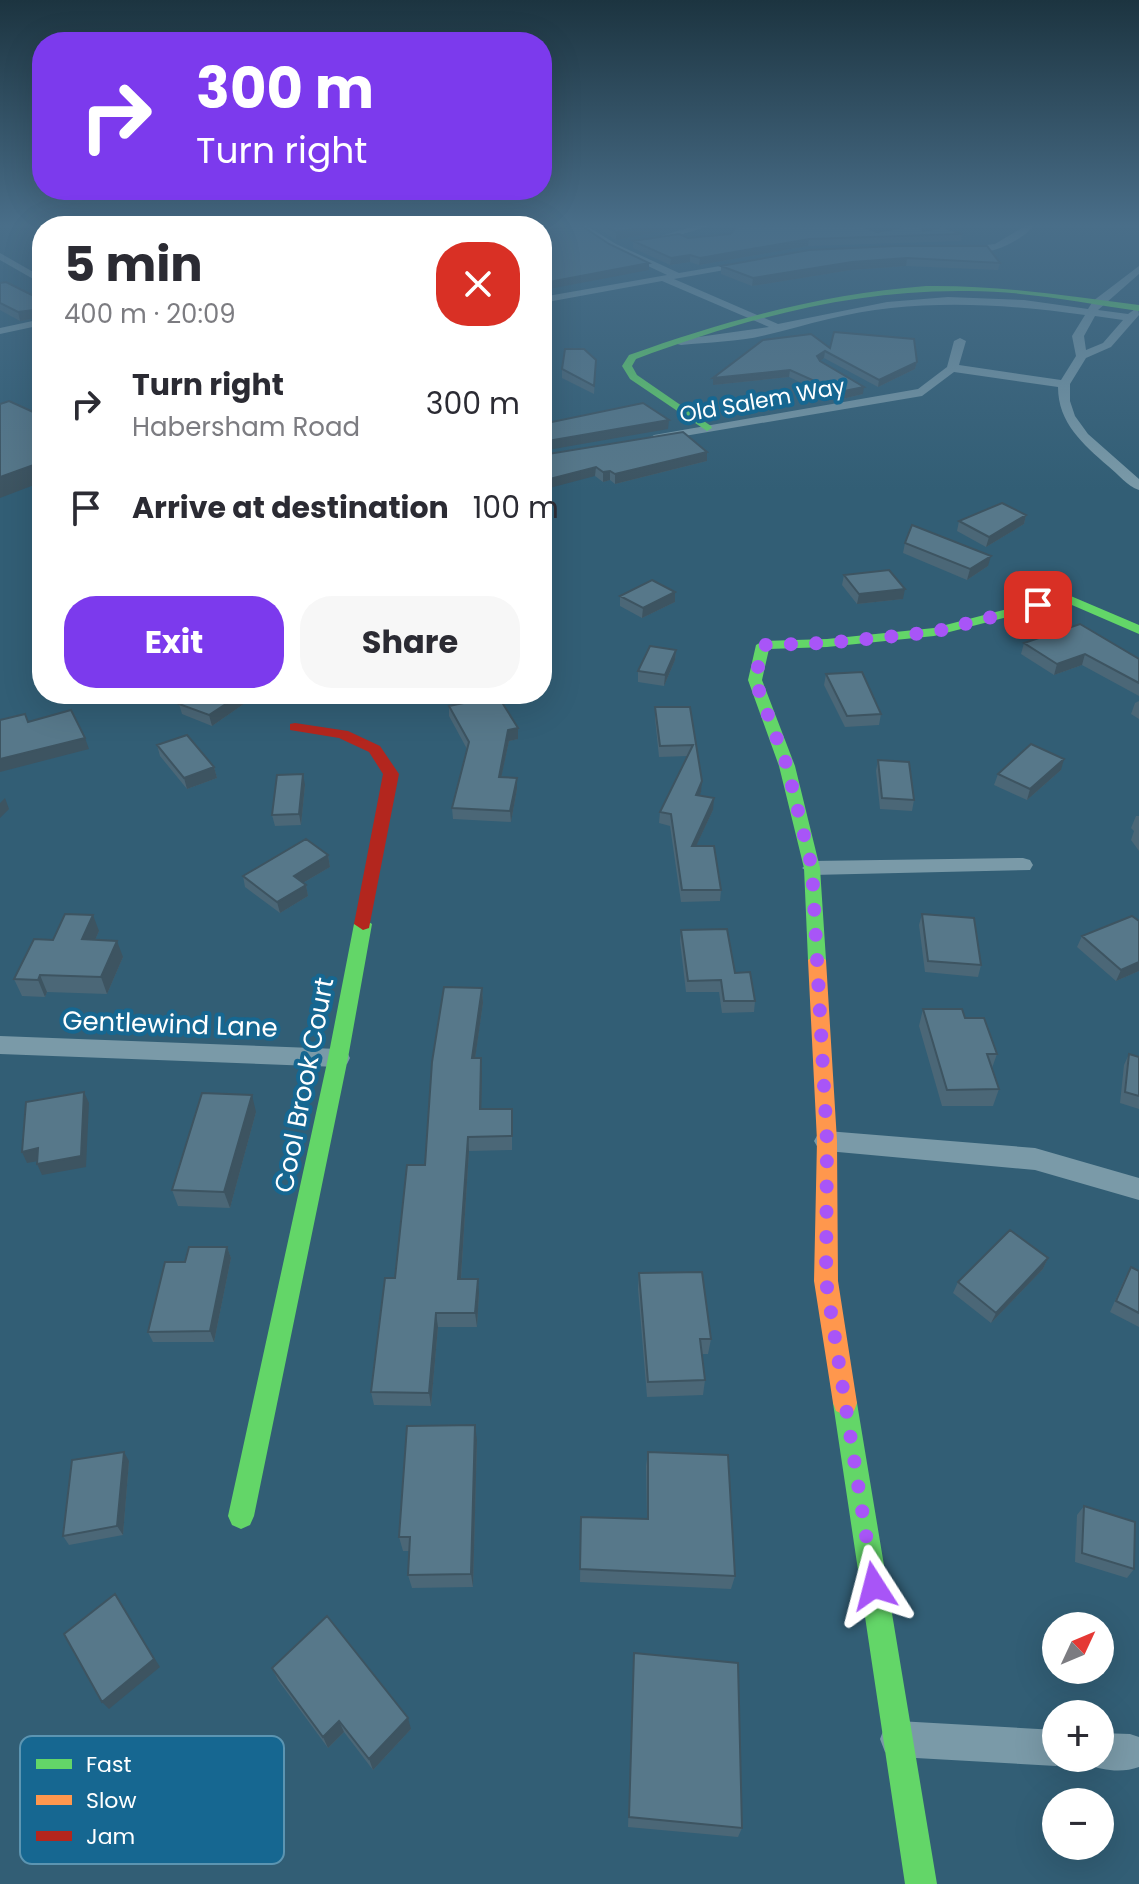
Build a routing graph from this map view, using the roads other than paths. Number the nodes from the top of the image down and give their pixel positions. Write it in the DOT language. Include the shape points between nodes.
graph roads {
  1 [pos="762,314"];
  2 [pos="770,314"];
  3 [pos="839,314"];
  4 [pos="1091,314"];
  5 [pos="1134,314"];
  6 [pos="765,315"];
  7 [pos="801,321"];
  8 [pos="32,324"];
  9 [pos="0,331"];
  10 [pos="960,341"];
  11 [pos="681,342"];
  12 [pos="1082,356"];
  13 [pos="952,368"];
  14 [pos="1064,384"];
  15 [pos="861,386"];
  16 [pos="887,400"];
  17 [pos="707,428"];
  18 [pos="646,440"];
  19 [pos="1139,486"];
  20 [pos="1139,630"];
  21 [pos="295,727"];
  22 [pos="1023,865"];
  23 [pos="812,868"];
  24 [pos="0,1045"];
  25 [pos="338,1058"];
  26 [pos="827,1141"];
  27 [pos="1139,1189"];
  28 [pos="241,1516"];
  29 [pos="898,1739"];
  30 [pos="1042,1747"];
  31 [pos="921,1884"];
  1 -- 6 [label="street"];
  2 -- 6 [label="street"];
  3 -- 7 [label="street"];
  4 -- 12 [label="street" via="1078,336"];
  5 -- 12 [label="street" via="1107,345"];
  6 -- 7 [label="street"];
  6 -- 7 [label="street"];
  6 -- 11 [label="street"];
  6 -- 11 [label="street" via="762,333"];
  8 -- 9 [label="street"];
  10 -- 13 [label="street"];
  11 -- 17 [label="street" via="632,357 627,366 633,377"];
  12 -- 14 [label="street"];
  13 -- 14 [label="street"];
  13 -- 16 [label="street, Old Salem Way" via="922,392"];
  14 -- 19 [label="street" via="1069,416 1083,437"];
  15 -- 16 [label="street"];
  16 -- 17 [label="street, Old Salem Way"];
  17 -- 18 [label="street, Old Salem Way"];
  20 -- 23 [label="street" via="1066,598 934,632 763,645 755,680 787,766"];
  21 -- 25 [label="street, Cool Brook Court" via="343,734 375,749 391,774"];
  22 -- 23 [label="street"];
  23 -- 26 [label="street"];
  24 -- 25 [label="street, Gentlewind Lane"];
  25 -- 28 [label="street, Cool Brook Court"];
  26 -- 27 [label="street" via="1035,1159"];
  26 -- 29 [label="street" via="826,1281"];
  29 -- 30 [label="street"];
  29 -- 31 [label="street"];
}
